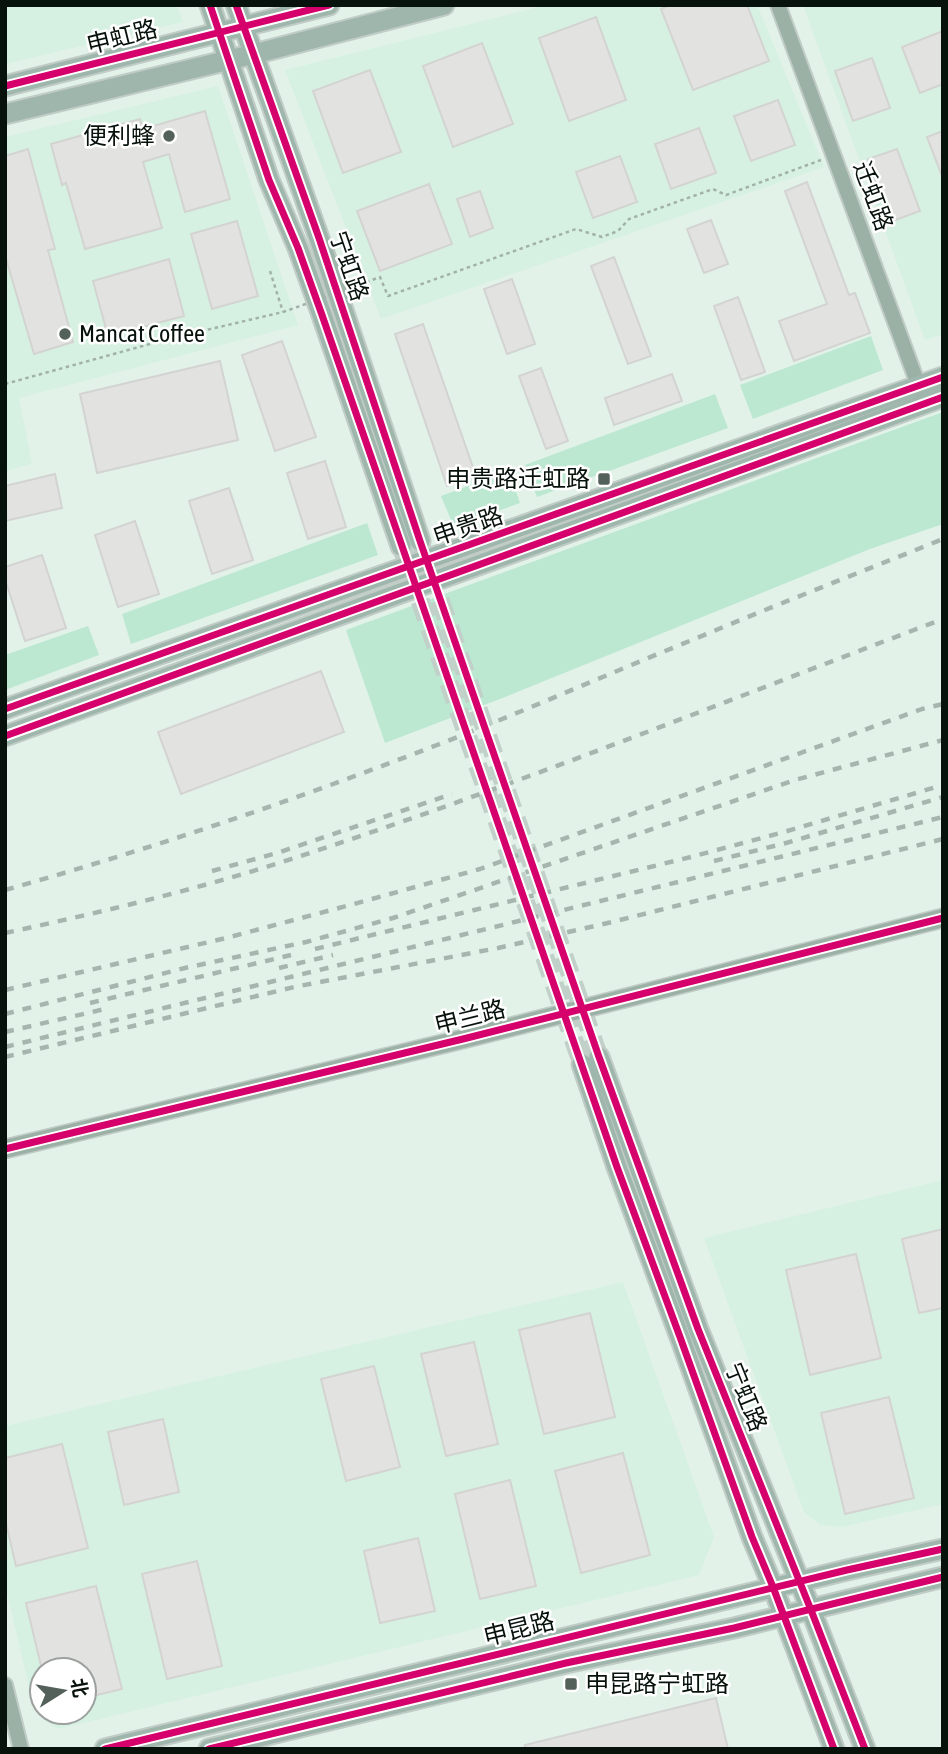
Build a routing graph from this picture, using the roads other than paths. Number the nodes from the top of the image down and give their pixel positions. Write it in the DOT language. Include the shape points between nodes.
graph roads {
  1 [pos="210,5"];
  2 [pos="236,5"];
  3 [pos="329,5"];
  4 [pos="444,5"];
  5 [pos="778,5"];
  6 [pos="244,26"];
  7 [pos="219,33"];
  8 [pos="254,54"];
  9 [pos="229,60"];
  10 [pos="5,86"];
  11 [pos="5,114"];
  12 [pos="943,377"];
  13 [pos="929,395"];
  14 [pos="5,709"];
  15 [pos="5,736"];
  16 [pos="943,918"];
  17 [pos="5,1149"];
  18 [pos="943,1549"];
  19 [pos="943,1577"];
  20 [pos="799,1582"];
  21 [pos="773,1587"];
  22 [pos="811,1610"];
  23 [pos="783,1615"];
  24 [pos="5,1685"];
  25 [pos="21,1749"];
  26 [pos="105,1749"];
  27 [pos="209,1749"];
  28 [pos="834,1749"];
  29 [pos="865,1749"];
  1 -- 7 [label="main road, 宁虹路"];
  2 -- 6 [label="main road, 宁虹路"];
  3 -- 6 [label="main road, 申虹路"];
  4 -- 8 [label="main road"];
  5 -- 13 [label="street, 迁虹路"];
  6 -- 7 [label="main road, 申虹路"];
  6 -- 8 [label="main road, 宁虹路"];
  7 -- 9 [label="main road, 宁虹路"];
  7 -- 10 [label="main road, 申虹路"];
  8 -- 9 [label="main road"];
  8 -- 9 [label="main road, 宁虹路" via="319,238 411,544 270,180"];
  9 -- 11 [label="main road"];
  12 -- 13 [label="main road, 申贵路"];
  13 -- 14 [label="main road, 申贵路"];
  13 -- 15 [label="main road, 申贵路"];
  16 -- 17 [label="street, 申兰路"];
  18 -- 20 [label="main road, 申昆路"];
  19 -- 22 [label="main road, 申昆路"];
  20 -- 21 [label="main road, 申昆路"];
  20 -- 21 [label="main road, 宁虹路" via="590,1061 621,1180"];
  20 -- 22 [label="main road, 宁虹路"];
  21 -- 23 [label="main road, 宁虹路"];
  21 -- 26 [label="main road, 申昆路"];
  22 -- 23 [label="main road, 申昆路"];
  22 -- 29 [label="main road, 宁虹路"];
  23 -- 27 [label="main road, 申昆路"];
  23 -- 28 [label="main road, 宁虹路"];
  24 -- 25 [label="street"];
}
